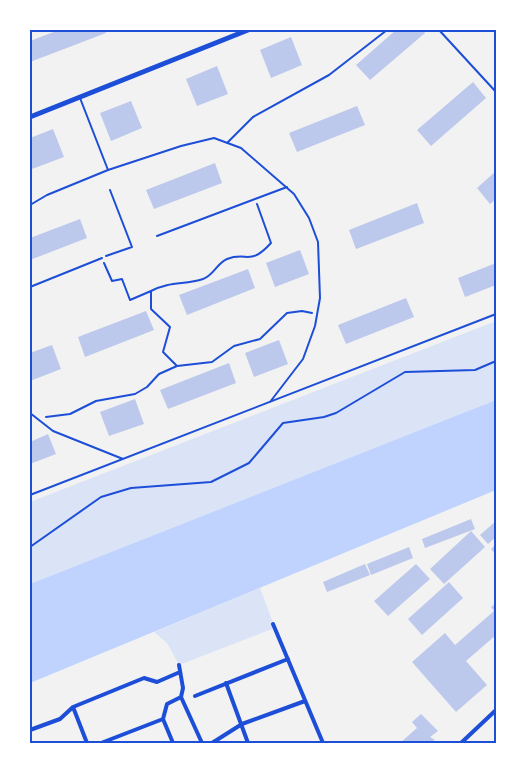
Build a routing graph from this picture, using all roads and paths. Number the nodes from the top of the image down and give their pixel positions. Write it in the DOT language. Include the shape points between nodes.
graph roads {
  1 [pos="248,30"];
  2 [pos="387,30"];
  3 [pos="439,30"];
  4 [pos="496,92"];
  5 [pos="80,98"];
  6 [pos="30,117"];
  7 [pos="227,143"];
  8 [pos="108,170"];
  9 [pos="286,187"];
  10 [pos="110,190"];
  11 [pos="255,199"];
  12 [pos="30,205"];
  13 [pos="157,236"];
  14 [pos="102,258"];
  15 [pos="30,287"];
  16 [pos="151,291"];
  17 [pos="317,314"];
  18 [pos="496,314"];
  19 [pos="496,361"];
  20 [pos="177,366"];
  21 [pos="270,402"];
  22 [pos="30,413"];
  23 [pos="37,419"];
  24 [pos="123,459"];
  25 [pos="30,495"];
  26 [pos="30,547"];
  27 [pos="273,624"];
  28 [pos="288,660"];
  29 [pos="179,665"];
  30 [pos="180,672"];
  31 [pos="226,683"];
  32 [pos="195,696"];
  33 [pos="181,697"];
  34 [pos="305,701"];
  35 [pos="73,707"];
  36 [pos="496,710"];
  37 [pos="163,719"];
  38 [pos="242,724"];
  39 [pos="30,730"];
  40 [pos="323,742"];
  41 [pos="87,743"];
  42 [pos="101,743"];
  43 [pos="173,743"];
  44 [pos="202,743"];
  45 [pos="212,743"];
  46 [pos="248,743"];
  47 [pos="317,743"];
  48 [pos="461,743"];
  1 -- 5 [label="street"];
  2 -- 7 [label="lane" via="329,75 253,116"];
  3 -- 4 [label="lane"];
  5 -- 6 [label="street"];
  5 -- 8 [label="lane"];
  7 -- 8 [label="lane" via="214,138"];
  7 -- 9 [label="lane" via="241,148"];
  8 -- 12 [label="lane"];
  9 -- 11 [label="lane"];
  9 -- 17 [label="lane" via="310,218 318,242 320,298"];
  10 -- 14 [label="path" via="132,248"];
  11 -- 13 [label="lane"];
  11 -- 16 [label="path" via="271,243 261,254 227,259 204,278 164,284"];
  14 -- 15 [label="lane"];
  14 -- 16 [label="path" via="112,281 122,278 130,300"];
  16 -- 20 [label="path" via="151,309 170,327 163,352"];
  17 -- 20 [label="path" via="287,313 260,339 234,346 212,362"];
  17 -- 21 [label="lane" via="303,359"];
  18 -- 21 [label="lane"];
  19 -- 26 [label="path" via="475,370 405,372 336,413 282,422 249,463 210,482 131,488 101,497"];
  20 -- 23 [label="path" via="159,374 135,394 96,401 70,414"];
  21 -- 24 [label="lane"];
  22 -- 23 [label="lane"];
  23 -- 24 [label="lane" via="53,431"];
  24 -- 25 [label="lane"];
  27 -- 28 [label="street"];
  28 -- 31 [label="street"];
  28 -- 34 [label="street"];
  29 -- 30 [label="street"];
  30 -- 33 [label="street"];
  30 -- 35 [label="street" via="157,682 144,678"];
  31 -- 32 [label="street"];
  31 -- 38 [label="street"];
  33 -- 37 [label="street" via="167,704"];
  33 -- 44 [label="street"];
  34 -- 38 [label="street"];
  34 -- 40 [label="street"];
  35 -- 39 [label="street" via="60,719"];
  35 -- 41 [label="street"];
  36 -- 48 [label="street"];
  37 -- 42 [label="street"];
  37 -- 43 [label="street"];
  38 -- 45 [label="street"];
  38 -- 46 [label="street"];
  40 -- 47 [label="street"];
}
